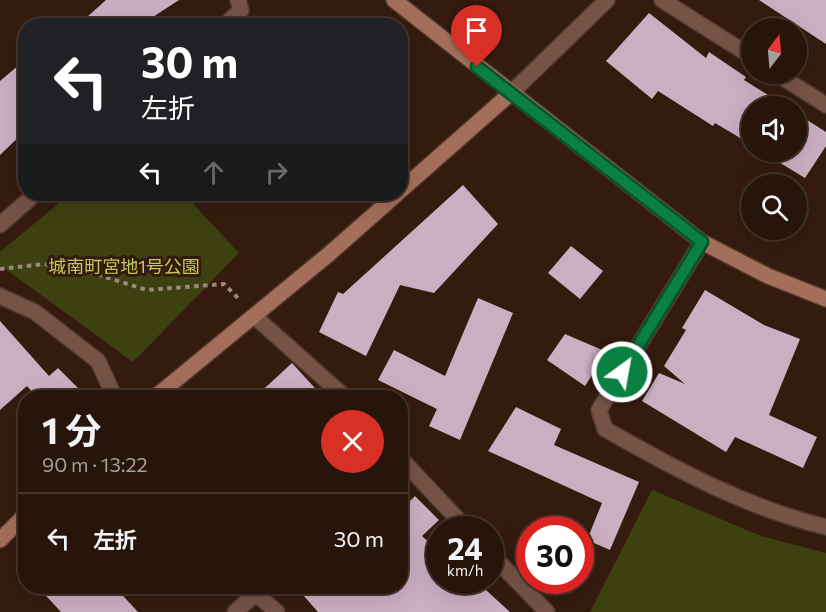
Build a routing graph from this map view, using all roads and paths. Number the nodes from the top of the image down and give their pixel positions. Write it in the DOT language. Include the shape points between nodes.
graph roads {
  1 [pos="238,0"];
  2 [pos="393,0"];
  3 [pos="607,0"];
  4 [pos="662,0"];
  5 [pos="232,18"];
  6 [pos="741,50"];
  7 [pos="793,84"];
  8 [pos="510,94"];
  9 [pos="826,105"];
  10 [pos="408,184"];
  11 [pos="27,201"];
  12 [pos="388,201"];
  13 [pos="0,225"];
  14 [pos="702,242"];
  15 [pos="0,269"];
  16 [pos="0,296"];
  17 [pos="826,300"];
  18 [pos="254,316"];
  19 [pos="111,390"];
  20 [pos="164,390"];
  21 [pos="337,390"];
  22 [pos="408,470"];
  23 [pos="454,516"];
  24 [pos="18,522"];
  25 [pos="826,527"];
  26 [pos="0,540"];
  27 [pos="504,567"];
  28 [pos="255,594"];
  29 [pos="263,594"];
  30 [pos="235,612"];
  31 [pos="277,612"];
  32 [pos="547,612"];
  1 -- 5 [label="street" via="241,10"];
  2 -- 8 [label="street"];
  3 -- 8 [label="street"];
  4 -- 6 [label="street"];
  7 -- 9 [label="street"];
  8 -- 10 [label="street"];
  8 -- 14 [label="street"];
  11 -- 13 [label="street"];
  12 -- 18 [label="street"];
  14 -- 17 [label="street"];
  14 -- 25 [label="street" via="599,410 604,429 673,468 783,517"];
  15 -- 18 [label="path" via="44,264 86,271 147,290 224,284"];
  16 -- 19 [label="street" via="35,312 98,361"];
  18 -- 20 [label="street"];
  18 -- 21 [label="street"];
  22 -- 23 [label="street"];
  24 -- 26 [label="street"];
  27 -- 32 [label="street"];
  28 -- 30 [label="street"];
  29 -- 31 [label="street"];
}
